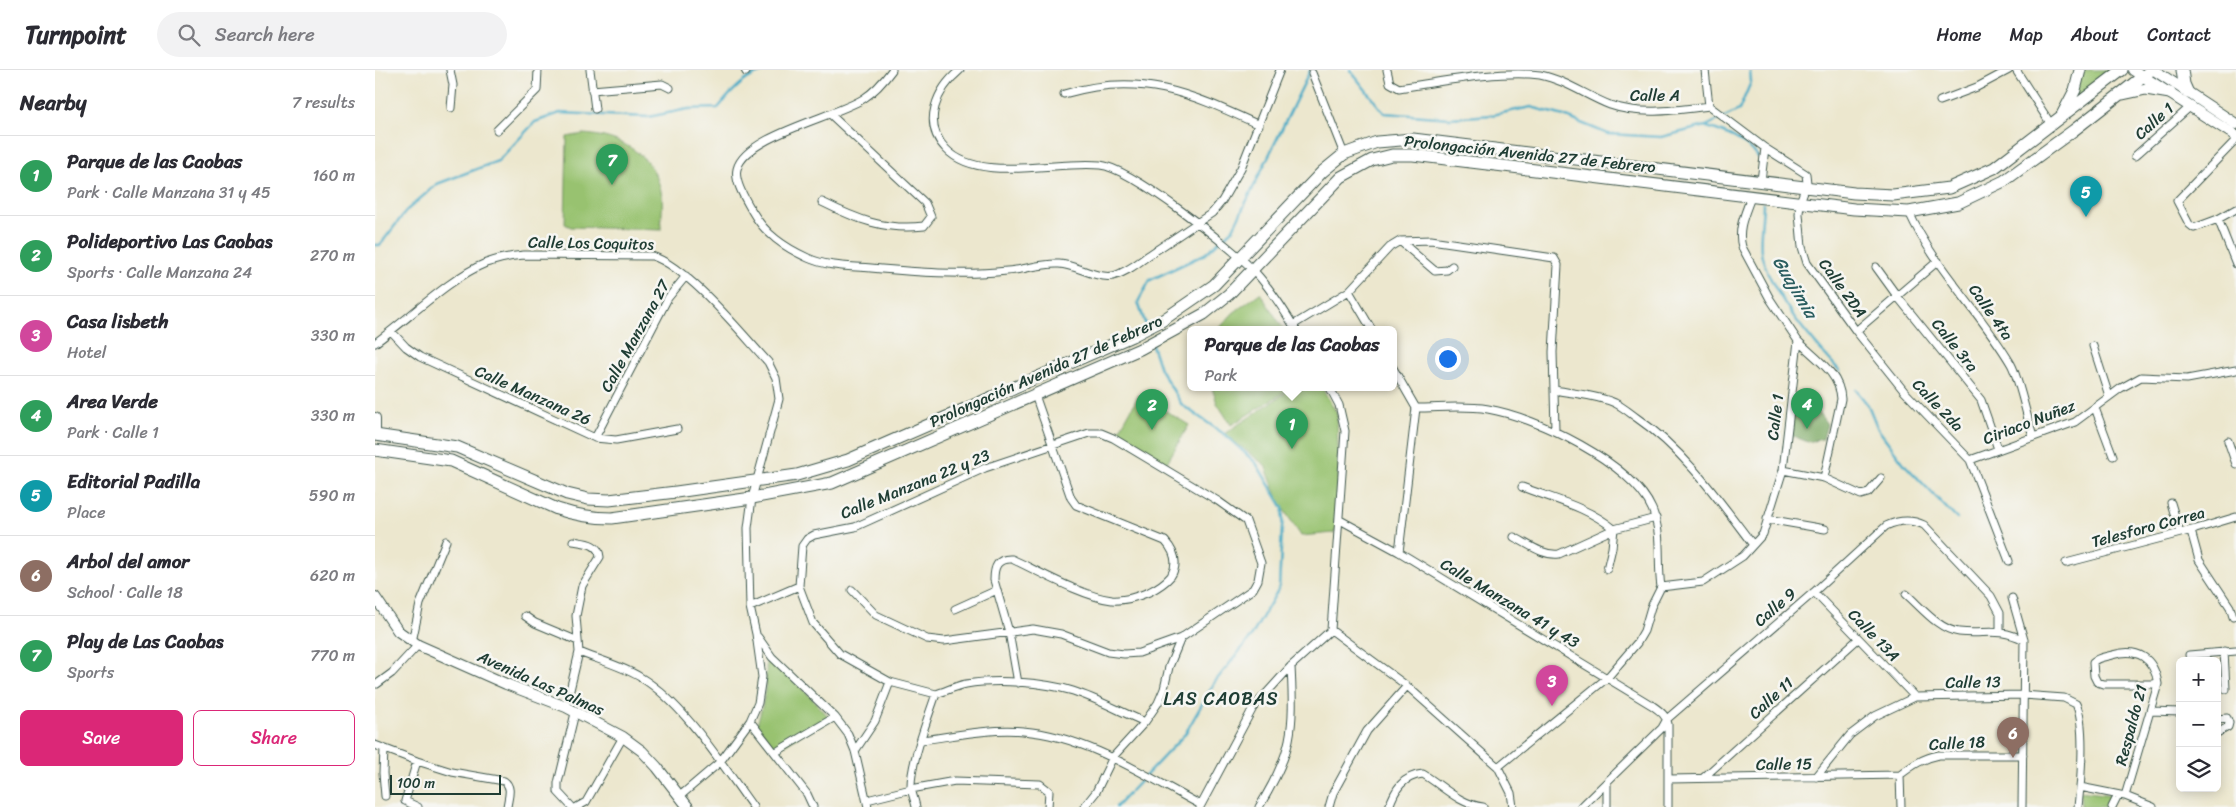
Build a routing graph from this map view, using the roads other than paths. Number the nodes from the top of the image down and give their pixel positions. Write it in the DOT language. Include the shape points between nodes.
graph roads {
  1 [pos="451,70"];
  2 [pos="538,70"];
  3 [pos="590,70"];
  4 [pos="892,70"];
  5 [pos="960,70"];
  6 [pos="1280,70"];
  7 [pos="1387,70"];
  8 [pos="1705,70"];
  9 [pos="2009,70"];
  10 [pos="2016,70"];
  11 [pos="2080,70"];
  12 [pos="2122,70"];
  13 [pos="2182,70"];
  14 [pos="1524,72"];
  15 [pos="2145,72"];
  16 [pos="1312,73"];
  17 [pos="670,88"];
  18 [pos="592,90"];
  19 [pos="2170,93"];
  20 [pos="2188,93"];
  21 [pos="1064,94"];
  22 [pos="2113,99"];
  23 [pos="1940,101"];
  24 [pos="1709,106"];
  25 [pos="2191,106"];
  26 [pos="451,108"];
  27 [pos="595,109"];
  28 [pos="830,114"];
  29 [pos="2056,123"];
  30 [pos="2236,124"];
  31 [pos="1259,125"];
  32 [pos="497,130"];
  33 [pos="2236,136"];
  34 [pos="2236,140"];
  35 [pos="1765,148"];
  36 [pos="1344,154"];
  37 [pos="2135,156"];
  38 [pos="1761,181"];
  39 [pos="1806,187"];
  40 [pos="1751,197"];
  41 [pos="822,202"];
  42 [pos="1800,202"];
  43 [pos="2236,209"];
  44 [pos="1909,212"];
  45 [pos="2218,219"];
  46 [pos="1197,223"];
  47 [pos="1400,241"];
  48 [pos="1241,259"];
  49 [pos="1938,262"];
  50 [pos="2236,264"];
  51 [pos="1452,266"];
  52 [pos="1876,267"];
  53 [pos="1253,270"];
  54 [pos="686,276"];
  55 [pos="1349,291"];
  56 [pos="1897,296"];
  57 [pos="1293,326"];
  58 [pos="1296,326"];
  59 [pos="1370,326"];
  60 [pos="391,331"];
  61 [pos="1856,331"];
  62 [pos="1798,341"];
  63 [pos="375,343"];
  64 [pos="2093,346"];
  65 [pos="2236,370"];
  66 [pos="1397,375"];
  67 [pos="1555,390"];
  68 [pos="1331,391"];
  69 [pos="1035,396"];
  70 [pos="2109,396"];
  71 [pos="1416,408"];
  72 [pos="2095,408"];
  73 [pos="375,418"];
  74 [pos="677,428"];
  75 [pos="1555,430"];
  76 [pos="375,433"];
  77 [pos="2033,437"];
  78 [pos="595,438"];
  79 [pos="2228,441"];
  80 [pos="1052,446"];
  81 [pos="1997,449"];
  82 [pos="375,450"];
  83 [pos="2113,456"];
  84 [pos="1970,460"];
  85 [pos="2236,464"];
  86 [pos="1783,470"];
  87 [pos="1824,478"];
  88 [pos="1881,478"];
  89 [pos="756,482"];
  90 [pos="1521,487"];
  91 [pos="752,498"];
  92 [pos="2171,503"];
  93 [pos="2236,517"];
  94 [pos="1656,518"];
  95 [pos="1767,519"];
  96 [pos="1340,520"];
  97 [pos="1614,529"];
  98 [pos="1825,529"];
  99 [pos="2191,531"];
  100 [pos="2180,533"];
  101 [pos="1514,537"];
  102 [pos="446,541"];
  103 [pos="573,541"];
  104 [pos="1753,545"];
  105 [pos="1399,552"];
  106 [pos="2009,561"];
  107 [pos="2066,563"];
  108 [pos="1607,569"];
  109 [pos="799,586"];
  110 [pos="1661,588"];
  111 [pos="852,590"];
  112 [pos="997,590"];
  113 [pos="1814,592"];
  114 [pos="1906,594"];
  115 [pos="375,597"];
  116 [pos="2012,598"];
  117 [pos="750,607"];
  118 [pos="955,609"];
  119 [pos="525,616"];
  120 [pos="2233,617"];
  121 [pos="1331,630"];
  122 [pos="2000,631"];
  123 [pos="1009,632"];
  124 [pos="756,634"];
  125 [pos="1181,638"];
  126 [pos="1858,639"];
  127 [pos="2024,640"];
  128 [pos="578,641"];
  129 [pos="415,643"];
  130 [pos="2224,651"];
  131 [pos="2236,651"];
  132 [pos="579,652"];
  133 [pos="2189,655"];
  134 [pos="1291,666"];
  135 [pos="1607,678"];
  136 [pos="890,682"];
  137 [pos="1018,683"];
  138 [pos="377,684"];
  139 [pos="2158,684"];
  140 [pos="1407,686"];
  141 [pos="2226,689"];
  142 [pos="936,694"];
  143 [pos="2025,696"];
  144 [pos="1915,697"];
  145 [pos="570,710"];
  146 [pos="2151,711"];
  147 [pos="2176,712"];
  148 [pos="835,717"];
  149 [pos="1667,718"];
  150 [pos="2221,719"];
  151 [pos="750,721"];
  152 [pos="1145,722"];
  153 [pos="2221,731"];
  154 [pos="623,737"];
  155 [pos="921,740"];
  156 [pos="375,745"];
  157 [pos="385,750"];
  158 [pos="855,751"];
  159 [pos="776,752"];
  160 [pos="2023,755"];
  161 [pos="1113,757"];
  162 [pos="417,761"];
  163 [pos="720,762"];
  164 [pos="1498,767"];
  165 [pos="1900,775"];
  166 [pos="1816,777"];
  167 [pos="1703,778"];
  168 [pos="1669,779"];
  169 [pos="1607,782"];
  170 [pos="2080,787"];
  171 [pos="911,789"];
  172 [pos="2122,795"];
  173 [pos="385,796"];
  174 [pos="680,796"];
  175 [pos="867,804"];
  176 [pos="1201,806"];
  177 [pos="418,807"];
  178 [pos="507,807"];
  179 [pos="572,807"];
  180 [pos="577,807"];
  181 [pos="688,807"];
  182 [pos="753,807"];
  183 [pos="813,807"];
  184 [pos="916,807"];
  185 [pos="1048,807"];
  186 [pos="1084,807"];
  187 [pos="1259,807"];
  188 [pos="1329,807"];
  189 [pos="1389,807"];
  190 [pos="1483,807"];
  191 [pos="1513,807"];
  192 [pos="1581,807"];
  193 [pos="1607,807"];
  194 [pos="1668,807"];
  195 [pos="1901,807"];
  196 [pos="2022,807"];
  197 [pos="2078,807"];
  198 [pos="2112,807"];
  199 [pos="2153,807"];
  1 -- 26 [label="street"];
  2 -- 32 [label="street" via="537,90"];
  3 -- 18 [label="street"];
  4 -- 28 [label="street" via="863,99"];
  5 -- 46 [label="street" via="938,94 933,113 936,131 946,149 961,159 979,166 998,168 1101,164 1127,174"];
  6 -- 31 [label="street"];
  7 -- 14 [label="street, Calle A" via="1390,83 1399,88"];
  8 -- 24 [label="street"];
  9 -- 23 [label="street" via="1977,88"];
  10 -- 29 [label="street"];
  11 -- 29 [label="main road" via="2075,90"];
  12 -- 29 [label="main road, Prolongación Avenida 27 de Febrero"];
  13 -- 20 [label="main road"];
  14 -- 24 [label="street, Calle A" via="1625,109 1640,111"];
  15 -- 19 [label="street"];
  15 -- 20 [label="street"];
  15 -- 22 [label="main road, Prolongación Avenida 27 de Febrero"];
  16 -- 36 [label="street"];
  17 -- 18 [label="street" via="662,84"];
  18 -- 27 [label="street"];
  19 -- 22 [label="main road" via="2135,90"];
  19 -- 25 [label="street"];
  20 -- 30 [label="street"];
  21 -- 31 [label="street" via="1102,84 1150,85 1191,96"];
  22 -- 44 [label="main road, Prolongación Avenida 27 de Febrero" via="2004,181 1958,203"];
  24 -- 35 [label="street"];
  25 -- 33 [label="street"];
  25 -- 37 [label="street, Calle 1"];
  28 -- 41 [label="street" via="925,204 931,217 924,226 873,224"];
  28 -- 46 [label="street" via="755,146 742,158 737,170 738,181 759,224 775,241 809,258 833,265 915,272 1007,271 1059,264 1105,277 1127,270"];
  29 -- 39 [label="main road, Prolongación Avenida 27 de Febrero" via="1994,168 1949,188 1893,195"];
  31 -- 46 [label="street" via="1241,168 1222,201"];
  34 -- 45 [label="street" via="2177,201 2192,228"];
  35 -- 38 [label="street"];
  35 -- 39 [label="street" via="1806,174"];
  36 -- 38 [label="main road, Prolongación Avenida 27 de Febrero" via="1377,142 1413,139"];
  36 -- 48 [label="main road, Prolongación Avenida 27 de Febrero" via="1322,172"];
  38 -- 39 [label="main road, Prolongación Avenida 27 de Febrero"];
  39 -- 42 [label="street"];
  40 -- 42 [label="main road, Prolongación Avenida 27 de Febrero"];
  40 -- 53 [label="main road, Prolongación Avenida 27 de Febrero" via="1413,154 1392,155 1372,160 1341,177"];
  40 -- 62 [label="street" via="1741,228 1742,247 1769,299"];
  42 -- 44 [label="main road, Prolongación Avenida 27 de Febrero"];
  42 -- 61 [label="street, Calle 2DA" via="1802,248 1807,264"];
  43 -- 45 [label="street"];
  44 -- 49 [label="street, Calle 4ta"];
  45 -- 50 [label="street"];
  46 -- 48 [label="street"];
  47 -- 51 [label="street" via="1435,271"];
  47 -- 55 [label="street" via="1390,247"];
  47 -- 67 [label="street" via="1431,240 1553,258 1558,266 1553,352"];
  48 -- 53 [label="street"];
  48 -- 89 [label="main road, Prolongación Avenida 27 de Febrero" via="1214,285 1163,320 1132,336 847,460 797,475"];
  49 -- 56 [label="street"];
  49 -- 77 [label="street, Calle 4ta" via="2012,365"];
  52 -- 56 [label="street, Calle 3ra"];
  53 -- 57 [label="street"];
  53 -- 69 [label="main road, Prolongación Avenida 27 de Febrero" via="1203,314 1169,334"];
  54 -- 60 [label="street, Calle Los Coquitos" via="665,260 652,256 508,257 485,264 454,282"];
  54 -- 78 [label="street, Calle Manzana 27" via="668,298"];
  54 -- 89 [label="street, Calle Los Coquitos" via="768,362 776,378 779,399"];
  55 -- 58 [label="street"];
  55 -- 59 [label="street"];
  56 -- 61 [label="street"];
  56 -- 81 [label="street, Calle 3ra" via="1981,400"];
  60 -- 63 [label="street, Calle Los Coquitos"];
  60 -- 78 [label="street, Calle Manzana 26" via="421,357"];
  61 -- 84 [label="street, Calle 2da" via="1904,391"];
  62 -- 86 [label="street, Calle 1"];
  62 -- 87 [label="street" via="1831,372 1840,388 1841,399"];
  64 -- 70 [label="street"];
  65 -- 70 [label="street, Ciriaco Nuñez" via="2187,379 2141,377"];
  66 -- 71 [label="street"];
  67 -- 75 [label="street"];
  67 -- 104 [label="street" via="1617,404 1654,430 1717,496"];
  68 -- 96 [label="street" via="1339,405 1345,430"];
  69 -- 80 [label="street"];
  69 -- 91 [label="main road, Prolongación Avenida 27 de Febrero" via="832,483"];
  70 -- 72 [label="street, Ciriaco Nuñez"];
  71 -- 75 [label="street" via="1488,409"];
  71 -- 105 [label="street"];
  72 -- 77 [label="street, Ciriaco Nuñez" via="2075,422"];
  72 -- 83 [label="street"];
  73 -- 76 [label="street"];
  74 -- 78 [label="street, Calle Manzana 26" via="616,440"];
  75 -- 94 [label="street" via="1627,477 1644,496"];
  76 -- 89 [label="main road, Prolongación Avenida 27 de Febrero" via="457,447 567,494 588,499 609,500"];
  77 -- 81 [label="street, Ciriaco Nuñez"];
  79 -- 85 [label="street"];
  80 -- 109 [label="street, Calle Manzana 22 y 23" via="985,468 855,527 814,535 803,546"];
  80 -- 112 [label="street" via="1076,505 1165,541 1173,550 1175,563 1171,575 1158,587 1134,598 1113,600 1005,558 998,562 994,572"];
  80 -- 125 [label="street, Calle Manzana 22 y 23" via="1089,433 1101,433 1218,501 1246,521 1261,563 1253,589"];
  81 -- 84 [label="street, Ciriaco Nuñez"];
  82 -- 91 [label="main road, Prolongación Avenida 27 de Febrero" via="451,461 557,509 589,517 612,518"];
  84 -- 106 [label="street, Calle 2da"];
  86 -- 87 [label="street"];
  86 -- 95 [label="street, Calle 1"];
  87 -- 88 [label="street" via="1861,496"];
  89 -- 91 [label="street, Calle Los Coquitos"];
  90 -- 97 [label="street" via="1584,510"];
  91 -- 117 [label="street, Calle Los Coquitos" via="748,528"];
  92 -- 100 [label="street"];
  93 -- 99 [label="street, Telesforo Correa"];
  94 -- 97 [label="street"];
  94 -- 110 [label="street"];
  95 -- 98 [label="street"];
  95 -- 104 [label="street, Calle 1" via="1763,534"];
  96 -- 105 [label="street, Calle Manzana 41 y 43"];
  96 -- 121 [label="street"];
  97 -- 101 [label="street" via="1553,555"];
  97 -- 108 [label="street"];
  99 -- 100 [label="street, Telesforo Correa"];
  99 -- 120 [label="street" via="2199,560 2230,607"];
  100 -- 107 [label="street, Telesforo Correa"];
  102 -- 129 [label="street" via="420,604"];
  103 -- 128 [label="street" via="595,546 599,551 582,586 576,616"];
  104 -- 110 [label="street, Calle 1" via="1743,556 1703,582"];
  105 -- 135 [label="street, Calle Manzana 41 y 43"];
  109 -- 117 [label="street"];
  109 -- 136 [label="street" via="813,623 839,654"];
  110 -- 135 [label="street" via="1640,637"];
  111 -- 123 [label="street, Calle Manzana 22 y 23" via="875,615 927,639 944,641"];
  112 -- 118 [label="street"];
  112 -- 123 [label="street"];
  113 -- 122 [label="street, Calle 9" via="1886,526 1914,520 1923,525 1993,600 2000,613"];
  113 -- 126 [label="street, Calle 13A"];
  113 -- 149 [label="street, Calle 9"];
  114 -- 122 [label="street" via="1950,630"];
  115 -- 129 [label="street, Avenida Las Palmas" via="397,631"];
  116 -- 127 [label="street"];
  117 -- 124 [label="street, Calle Los Coquitos"];
  119 -- 128 [label="street"];
  121 -- 134 [label="street"];
  121 -- 140 [label="street"];
  122 -- 127 [label="street"];
  123 -- 125 [label="street, Calle Manzana 22 y 23" via="1033,629 1061,634 1108,652 1124,654 1139,653"];
  123 -- 137 [label="street"];
  124 -- 148 [label="street" via="773,657"];
  124 -- 151 [label="street, Calle Los Coquitos" via="762,677 758,703"];
  125 -- 152 [label="street" via="1164,689"];
  126 -- 144 [label="street, Calle 13A"];
  126 -- 167 [label="street, Calle 11"];
  127 -- 143 [label="street"];
  128 -- 132 [label="street"];
  129 -- 138 [label="street" via="392,673"];
  129 -- 145 [label="street, Avenida Las Palmas"];
  130 -- 131 [label="street"];
  130 -- 133 [label="street"];
  130 -- 141 [label="street"];
  132 -- 145 [label="street"];
  132 -- 163 [label="street" via="639,677 662,692 713,749"];
  134 -- 176 [label="street" via="1253,708"];
  134 -- 187 [label="street" via="1289,739 1275,781"];
  135 -- 149 [label="street, Calle Manzana 41 y 43"];
  135 -- 164 [label="street"];
  136 -- 142 [label="street"];
  136 -- 158 [label="street" via="875,721"];
  137 -- 142 [label="street" via="964,684"];
  137 -- 152 [label="street" via="1075,692"];
  139 -- 139 [label="street, Respaldo 21" via="2157,674 2146,658 2139,654 2123,652 2093,662 2097,682"];
  139 -- 146 [label="street, Respaldo 21"];
  140 -- 164 [label="street"];
  140 -- 188 [label="street" via="1367,731 1333,793"];
  142 -- 155 [label="street"];
  143 -- 144 [label="street, Calle 13"];
  143 -- 160 [label="street"];
  143 -- 170 [label="street, Calle 13" via="2064,698 2076,704 2081,718"];
  144 -- 166 [label="street, Calle 13" via="1875,716 1850,736"];
  145 -- 154 [label="street, Avenida Las Palmas"];
  145 -- 179 [label="street" via="558,792"];
  146 -- 147 [label="street"];
  146 -- 172 [label="street, Respaldo 21"];
  148 -- 158 [label="street" via="848,734"];
  148 -- 159 [label="street"];
  149 -- 168 [label="street"];
  149 -- 169 [label="street, Calle 9" via="1662,728"];
  150 -- 153 [label="street" via="2227,718 2229,723"];
  151 -- 159 [label="street"];
  151 -- 163 [label="street, Calle Los Coquitos"];
  152 -- 161 [label="street"];
  154 -- 174 [label="street, Avenida Las Palmas" via="642,751"];
  154 -- 180 [label="street" via="586,802"];
  155 -- 161 [label="street" via="986,731 1023,731 1058,738"];
  155 -- 171 [label="street"];
  156 -- 157 [label="street"];
  157 -- 162 [label="street"];
  157 -- 173 [label="street"];
  158 -- 175 [label="street"];
  159 -- 183 [label="street"];
  160 -- 165 [label="street, Calle 18" via="1926,757"];
  160 -- 196 [label="street"];
  161 -- 176 [label="street"];
  161 -- 186 [label="street" via="1096,792"];
  162 -- 177 [label="street" via="405,801"];
  162 -- 178 [label="street" via="452,772 504,781 510,790"];
  163 -- 174 [label="street, Calle Los Coquitos"];
  163 -- 182 [label="street"];
  164 -- 191 [label="street" via="1511,792"];
  165 -- 166 [label="street, Calle 15"];
  165 -- 195 [label="street"];
  166 -- 167 [label="street, Calle 15"];
  167 -- 168 [label="street, Calle 15"];
  168 -- 194 [label="street"];
  169 -- 192 [label="street, Calle 9"];
  169 -- 193 [label="street"];
  170 -- 172 [label="street"];
  170 -- 197 [label="street, Calle 13"];
  171 -- 175 [label="street"];
  171 -- 184 [label="street"];
  171 -- 185 [label="street" via="955,782 1040,784 1049,791"];
  172 -- 198 [label="street, Respaldo 21"];
  172 -- 199 [label="street"];
  174 -- 181 [label="street, Avenida Las Palmas"];
  189 -- 190 [label="street" via="1403,780 1423,774 1455,798 1471,806"];
}
